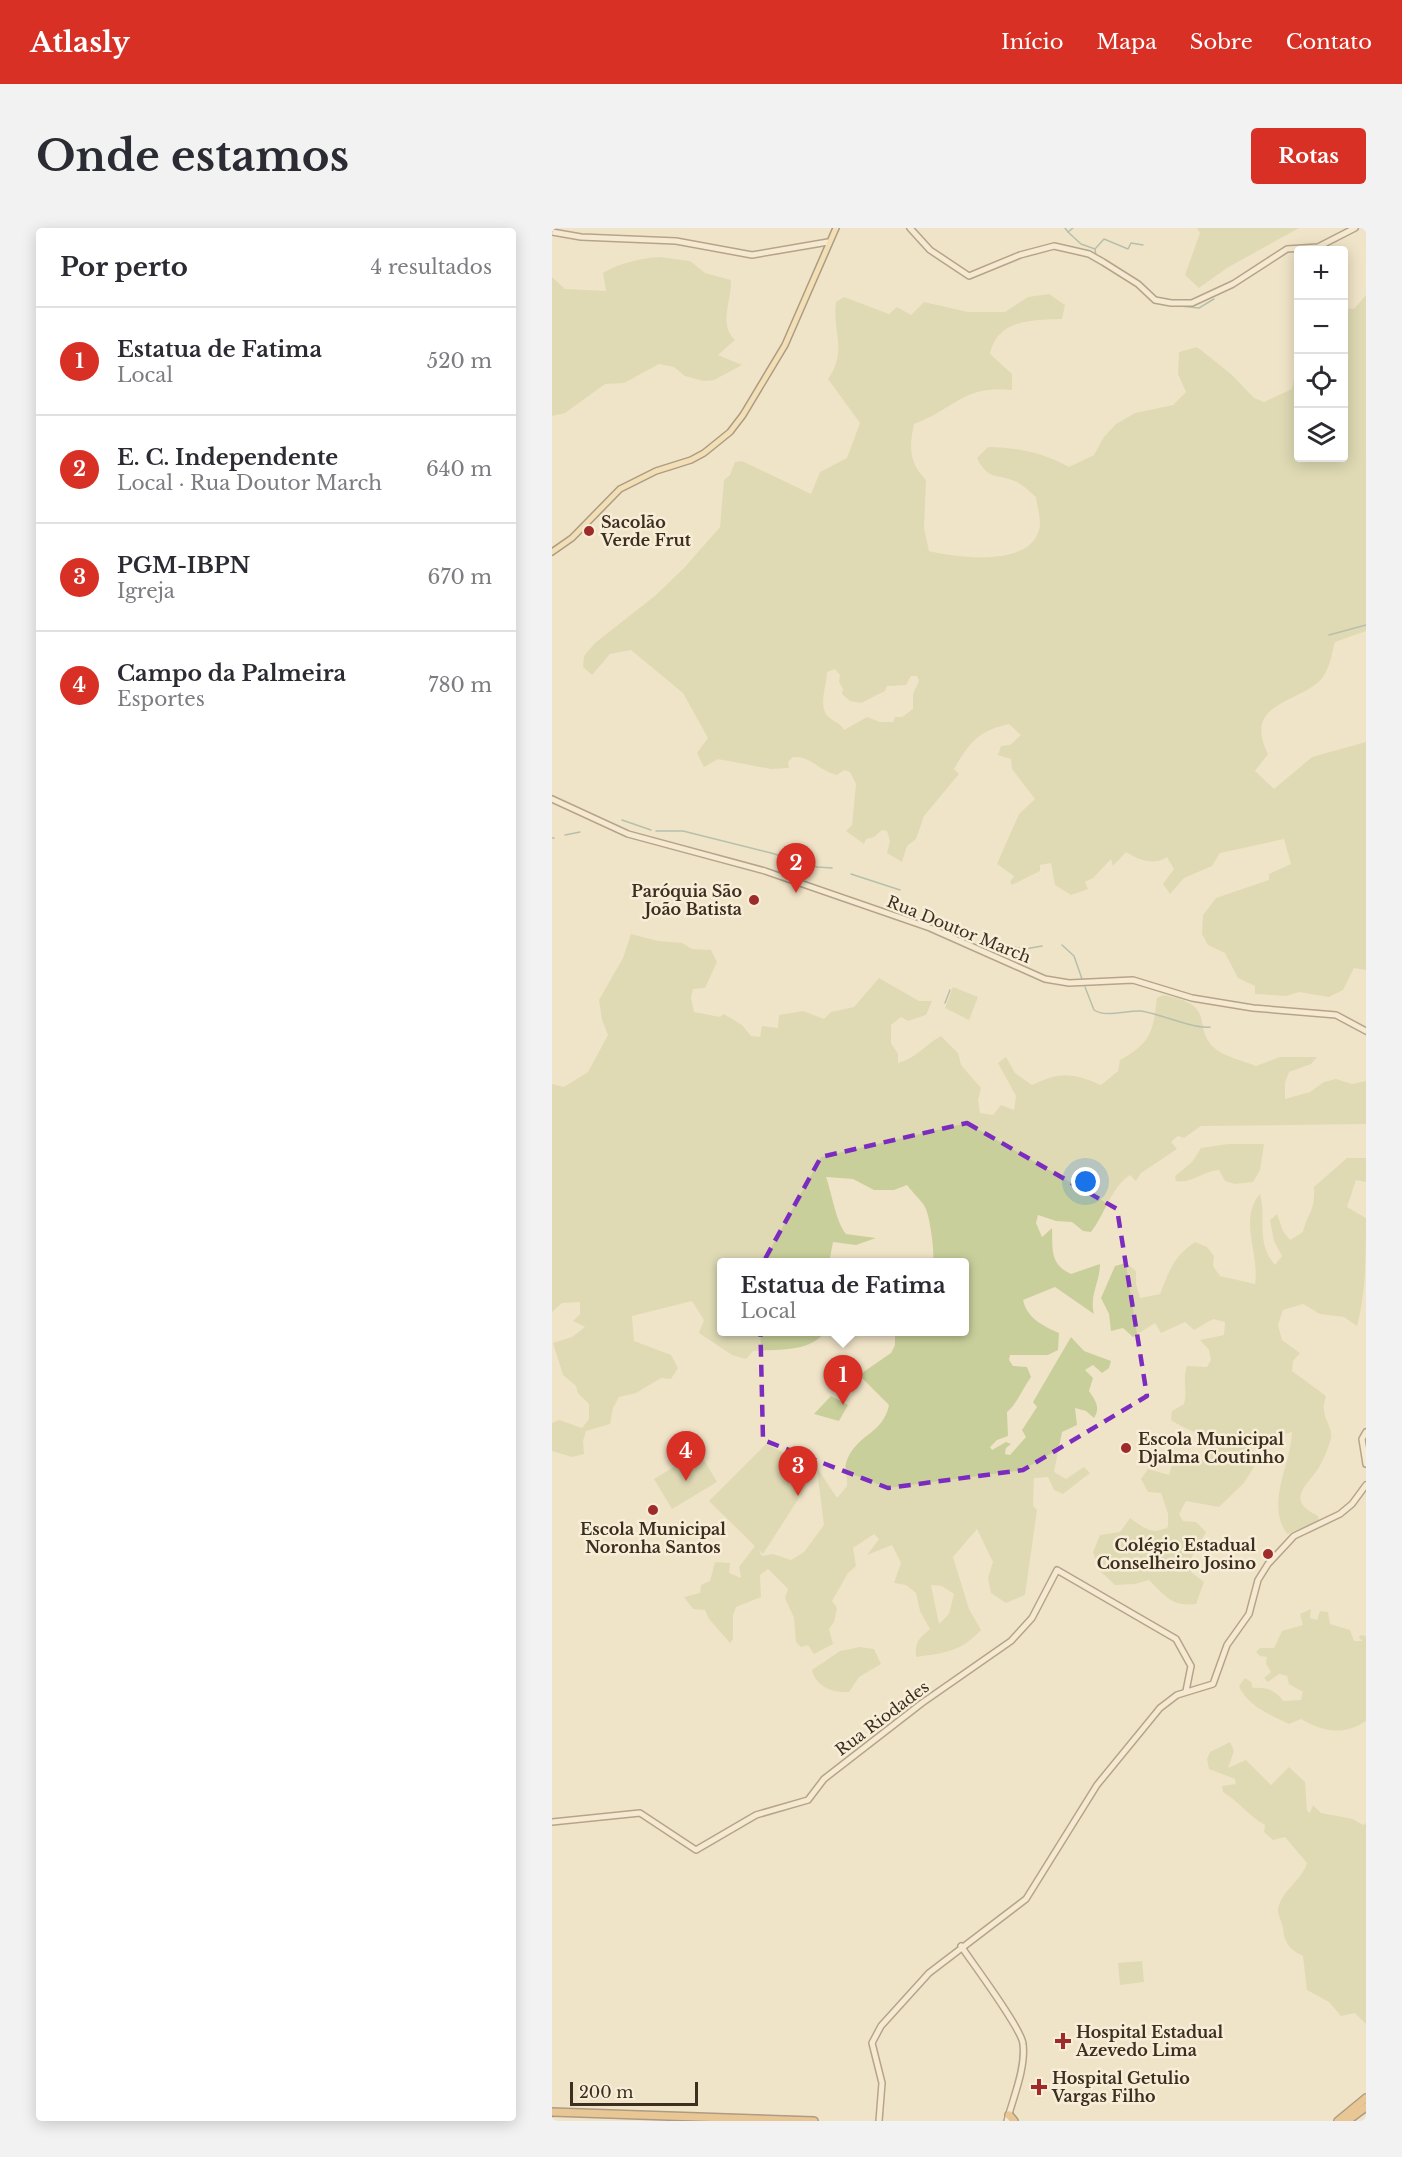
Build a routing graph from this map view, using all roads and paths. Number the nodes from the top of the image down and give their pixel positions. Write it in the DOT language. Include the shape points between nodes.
graph roads {
  1 [pos="836,228"];
  2 [pos="910,228"];
  3 [pos="1355,228"];
  4 [pos="552,232"];
  5 [pos="828,242"];
  6 [pos="552,552"];
  7 [pos="552,799"];
  8 [pos="1366,1031"];
  9 [pos="1366,1432"];
  10 [pos="1366,1464"];
  11 [pos="1366,1485"];
  12 [pos="1186,1692"];
  13 [pos="552,1822"];
  14 [pos="961,1946"];
  15 [pos="1366,2098"];
  16 [pos="1366,2107"];
  17 [pos="555,2112"];
  18 [pos="1008,2118"];
  19 [pos="558,2121"];
  20 [pos="814,2121"];
  21 [pos="879,2121"];
  22 [pos="1014,2121"];
  23 [pos="1338,2121"];
  24 [pos="1347,2121"];
  1 -- 5 [label="main road"];
  2 -- 3 [label="street" via="930,250 969,276 1054,246 1089,254 1138,284 1155,300 1184,303 1210,296 1287,249 1318,247"];
  4 -- 5 [label="street" via="676,241 753,255"];
  5 -- 6 [label="main road" via="785,345 730,432 691,460 650,473 620,489 572,538"];
  7 -- 8 [label="street, Rua Doutor March" via="628,834 765,872 930,928 1045,979 1069,983 1133,980 1192,998 1336,1015"];
  9 -- 10 [label="street" via="1362,1439"];
  11 -- 12 [label="street" via="1340,1514 1294,1536 1268,1564 1258,1580 1249,1614 1227,1645 1213,1684"];
  12 -- 13 [label="street, Rua Riodades" via="1191,1666 1176,1639 1057,1570 1032,1618 1011,1641 824,1779 808,1800 756,1815 696,1850 640,1813"];
  12 -- 14 [label="street" via="1160,1708 1097,1785 1026,1899"];
  14 -- 18 [label="street" via="1023,2040"];
  14 -- 21 [label="street" via="929,1972 873,2038 882,2083"];
  15 -- 23 [label="highway"];
  16 -- 24 [label="highway"];
  17 -- 19 [label="street"];
  17 -- 20 [label="highway"];
  18 -- 22 [label="highway"];
}
